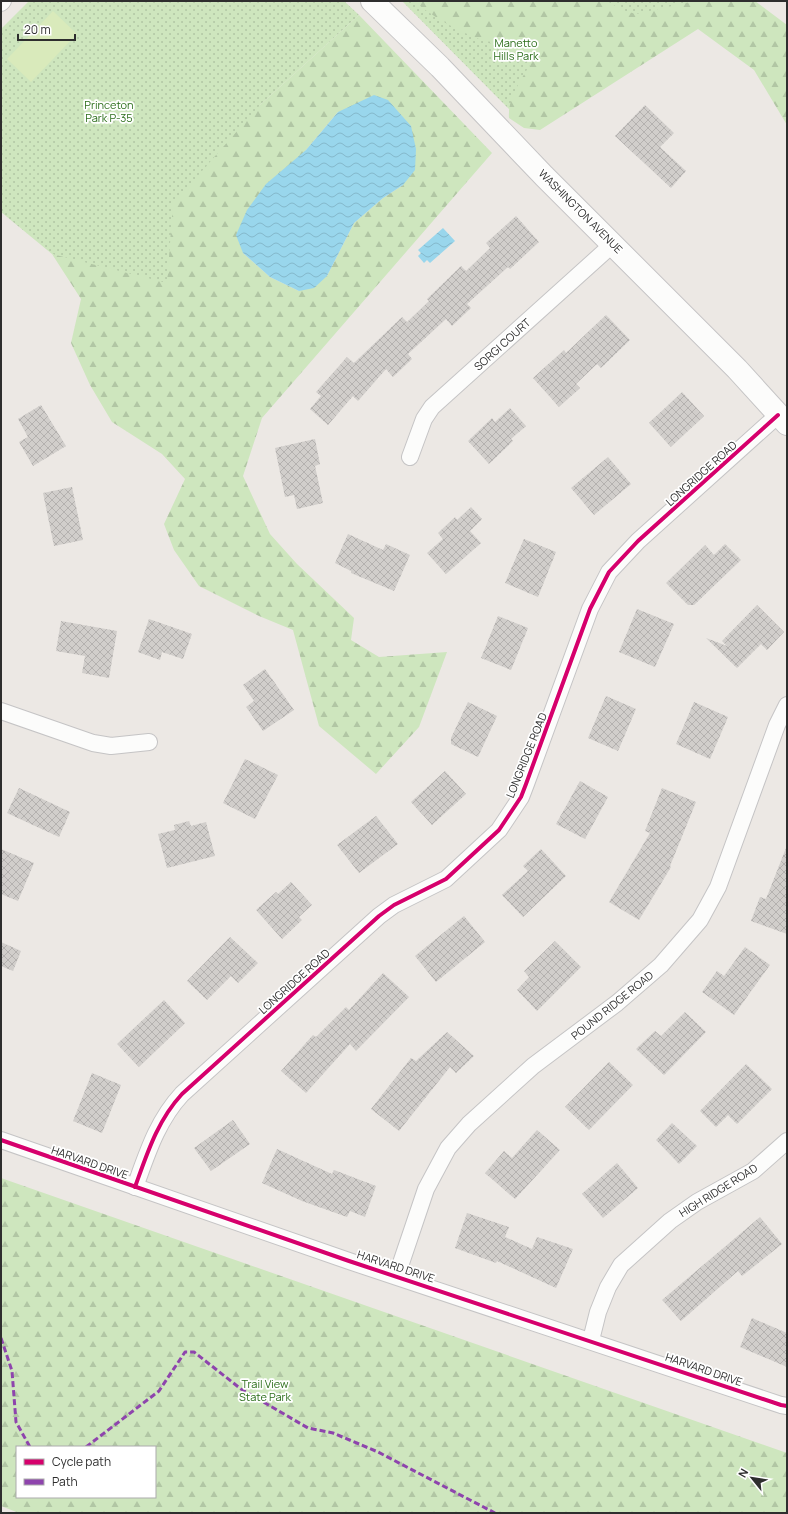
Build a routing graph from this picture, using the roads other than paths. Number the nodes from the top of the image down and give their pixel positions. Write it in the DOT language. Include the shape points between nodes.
graph roads {
  1 [pos="3,1"];
  2 [pos="372,1"];
  3 [pos="1,3"];
  4 [pos="613,244"];
  5 [pos="783,419"];
  6 [pos="410,457"];
  7 [pos="787,704"];
  8 [pos="1,711"];
  9 [pos="149,742"];
  10 [pos="1,1140"];
  11 [pos="787,1141"];
  12 [pos="135,1187"];
  13 [pos="397,1275"];
  14 [pos="591,1340"];
  15 [pos="787,1406"];
  1 -- 3 [label="street"];
  2 -- 4 [label="main road, WASHINGTON AVENUE"];
  4 -- 5 [label="main road, WASHINGTON AVENUE"];
  4 -- 6 [label="street, SORGI COURT" via="432,408 424,420"];
  5 -- 12 [label="street, LONGRIDGE ROAD" via="638,542 609,572 590,609 524,790 499,830 446,879 394,905 379,916 182,1094 170,1107 157,1130"];
  7 -- 13 [label="street, POUND RIDGE ROAD" via="718,887 700,920 661,965 617,1003 533,1066 469,1124 448,1148 426,1189"];
  8 -- 9 [label="street" via="93,743 111,746"];
  10 -- 12 [label="street, HARVARD DRIVE"];
  11 -- 14 [label="street, HIGH RIDGE ROAD" via="753,1171 697,1202 670,1221 621,1265 608,1287"];
  12 -- 13 [label="street, HARVARD DRIVE"];
  13 -- 14 [label="street, HARVARD DRIVE"];
  14 -- 15 [label="street, HARVARD DRIVE"];
}
